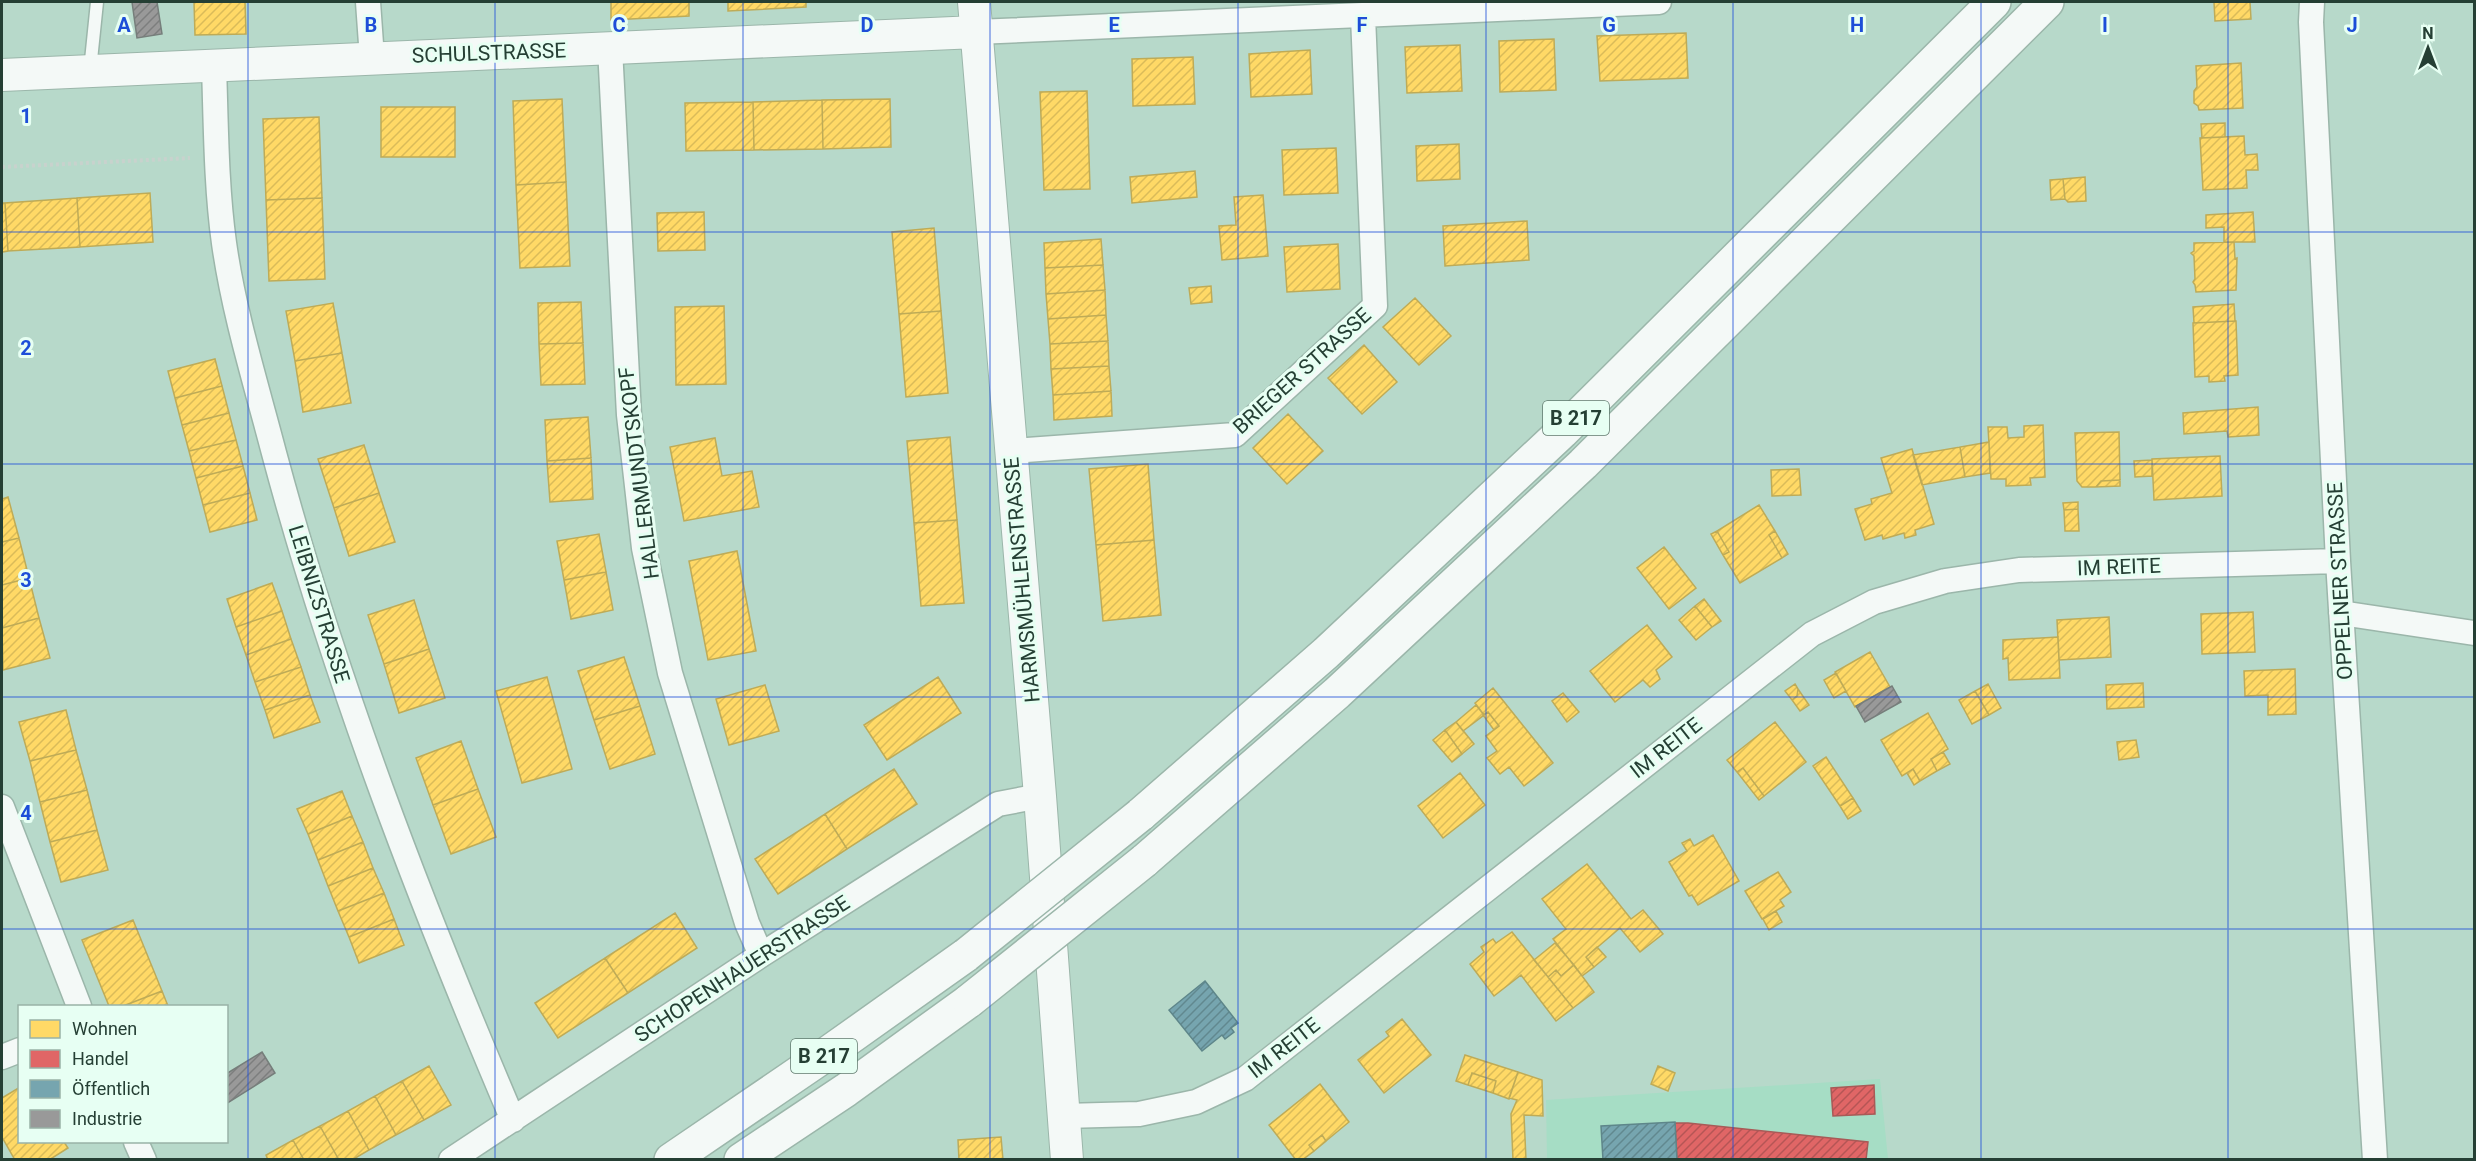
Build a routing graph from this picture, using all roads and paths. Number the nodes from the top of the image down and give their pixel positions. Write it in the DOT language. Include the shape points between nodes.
graph roads {
  1 [pos="97,2"];
  2 [pos="368,2"];
  3 [pos="974,2"];
  4 [pos="1659,2"];
  5 [pos="1994,2"];
  6 [pos="2047,2"];
  7 [pos="2312,2"];
  8 [pos="1399,8"];
  9 [pos="1364,16"];
  10 [pos="976,32"];
  11 [pos="610,48"];
  12 [pos="372,58"];
  13 [pos="214,66"];
  14 [pos="90,71"];
  15 [pos="2,75"];
  16 [pos="217,156"];
  17 [pos="2,167"];
  18 [pos="1012,452"];
  19 [pos="2338,561"];
  20 [pos="2342,613"];
  21 [pos="2475,633"];
  22 [pos="1040,796"];
  23 [pos="2,807"];
  24 [pos="761,955"];
  25 [pos="79,1005"];
  26 [pos="18,1051"];
  27 [pos="2,1057"];
  28 [pos="1064,1116"];
  29 [pos="513,1120"];
  30 [pos="136,1143"];
  31 [pos="144,1160"];
  32 [pos="451,1160"];
  33 [pos="671,1160"];
  34 [pos="741,1160"];
  35 [pos="1067,1160"];
  36 [pos="2375,1160"];
  1 -- 14 [label="lane"];
  2 -- 12 [label="street"];
  3 -- 10 [label="street, HARMSMÜHLENSTRASSE"];
  4 -- 8 [label="street"];
  5 -- 33 [label="highway, B 217, bridge" via="1562,432 1326,653 1140,815 966,955"];
  6 -- 34 [label="highway, B 217, bridge" via="1583,464 1337,693 1144,861 969,1000 846,1090"];
  7 -- 19 [label="street, OPPELNER STRASSE"];
  8 -- 9 [label="street"];
  9 -- 10 [label="street"];
  9 -- 18 [label="street, BRIEGER STRASSE" via="1375,306 1235,435"];
  10 -- 11 [label="street, SCHULSTRASSE"];
  10 -- 18 [label="street, HARMSMÜHLENSTRASSE"];
  11 -- 12 [label="street, SCHULSTRASSE"];
  11 -- 24 [label="street, HALLERMUNDTSKOPF" via="629,415 644,548 670,674 747,923"];
  12 -- 13 [label="street, SCHULSTRASSE"];
  13 -- 14 [label="street, SCHULSTRASSE"];
  13 -- 16 [label="street, LEIBNIZSTRASSE"];
  14 -- 15 [label="street, SCHULSTRASSE"];
  16 -- 17 [label="path"];
  16 -- 29 [label="street, LEIBNIZSTRASSE" via="224,243 236,302 287,500 332,647 394,828"];
  18 -- 22 [label="street, HARMSMÜHLENSTRASSE"];
  19 -- 20 [label="street, OPPELNER STRASSE"];
  19 -- 28 [label="street, IM REITE" via="2019,570 1945,581 1874,602 1812,634 1245,1079 1196,1102 1139,1114"];
  20 -- 21 [label="street"];
  20 -- 36 [label="street, OPPELNER STRASSE"];
  22 -- 24 [label="street, SCHOPENHAUERSTRASSE" via="999,804"];
  22 -- 28 [label="street, HARMSMÜHLENSTRASSE"];
  23 -- 25 [label="street"];
  24 -- 29 [label="street, SCHOPENHAUERSTRASSE"];
  26 -- 27 [label="street"];
  28 -- 35 [label="street, HARMSMÜHLENSTRASSE"];
  29 -- 32 [label="street, SCHOPENHAUERSTRASSE"];
  30 -- 31 [label="street"];
}
